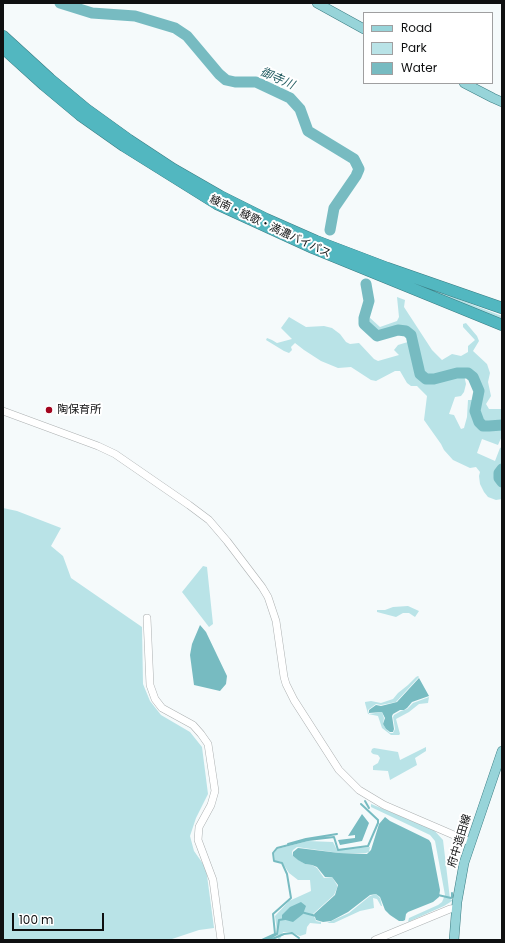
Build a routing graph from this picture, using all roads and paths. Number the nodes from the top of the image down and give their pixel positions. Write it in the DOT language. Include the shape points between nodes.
graph roads {
  1 [pos="316,3"];
  2 [pos="363,28"];
  3 [pos="3,36"];
  4 [pos="3,48"];
  5 [pos="466,84"];
  6 [pos="502,102"];
  7 [pos="124,141"];
  8 [pos="385,272"];
  9 [pos="502,308"];
  10 [pos="502,325"];
  11 [pos="3,411"];
  12 [pos="147,618"];
  13 [pos="502,751"];
  14 [pos="470,842"];
  15 [pos="457,908"];
  16 [pos="221,940"];
  17 [pos="375,940"];
  18 [pos="454,940"];
  1 -- 2 [label="main road"];
  3 -- 7 [label="highway, 綾南・綾歌・満濃バイパス"];
  4 -- 7 [label="highway, 綾南・綾歌・満濃バイパス" via="80,115"];
  5 -- 6 [label="main road"];
  7 -- 8 [label="highway, 綾南・綾歌・満濃バイパス" via="220,196 314,245"];
  8 -- 9 [label="highway, 綾南・綾歌・満濃バイパス"];
  8 -- 10 [label="highway, 綾南・綾歌・満濃バイパス"];
  11 -- 14 [label="street" via="115,454 209,520 268,597 276,621 284,677 289,690 340,770 359,790 384,805"];
  12 -- 16 [label="street" via="150,685 154,699 162,708 192,725 208,744 215,791 199,827 198,840 213,880"];
  13 -- 14 [label="main road, 府中造田線"];
  14 -- 15 [label="main road, 府中造田線"];
  15 -- 17 [label="street"];
  15 -- 18 [label="main road, 府中造田線"];
}
